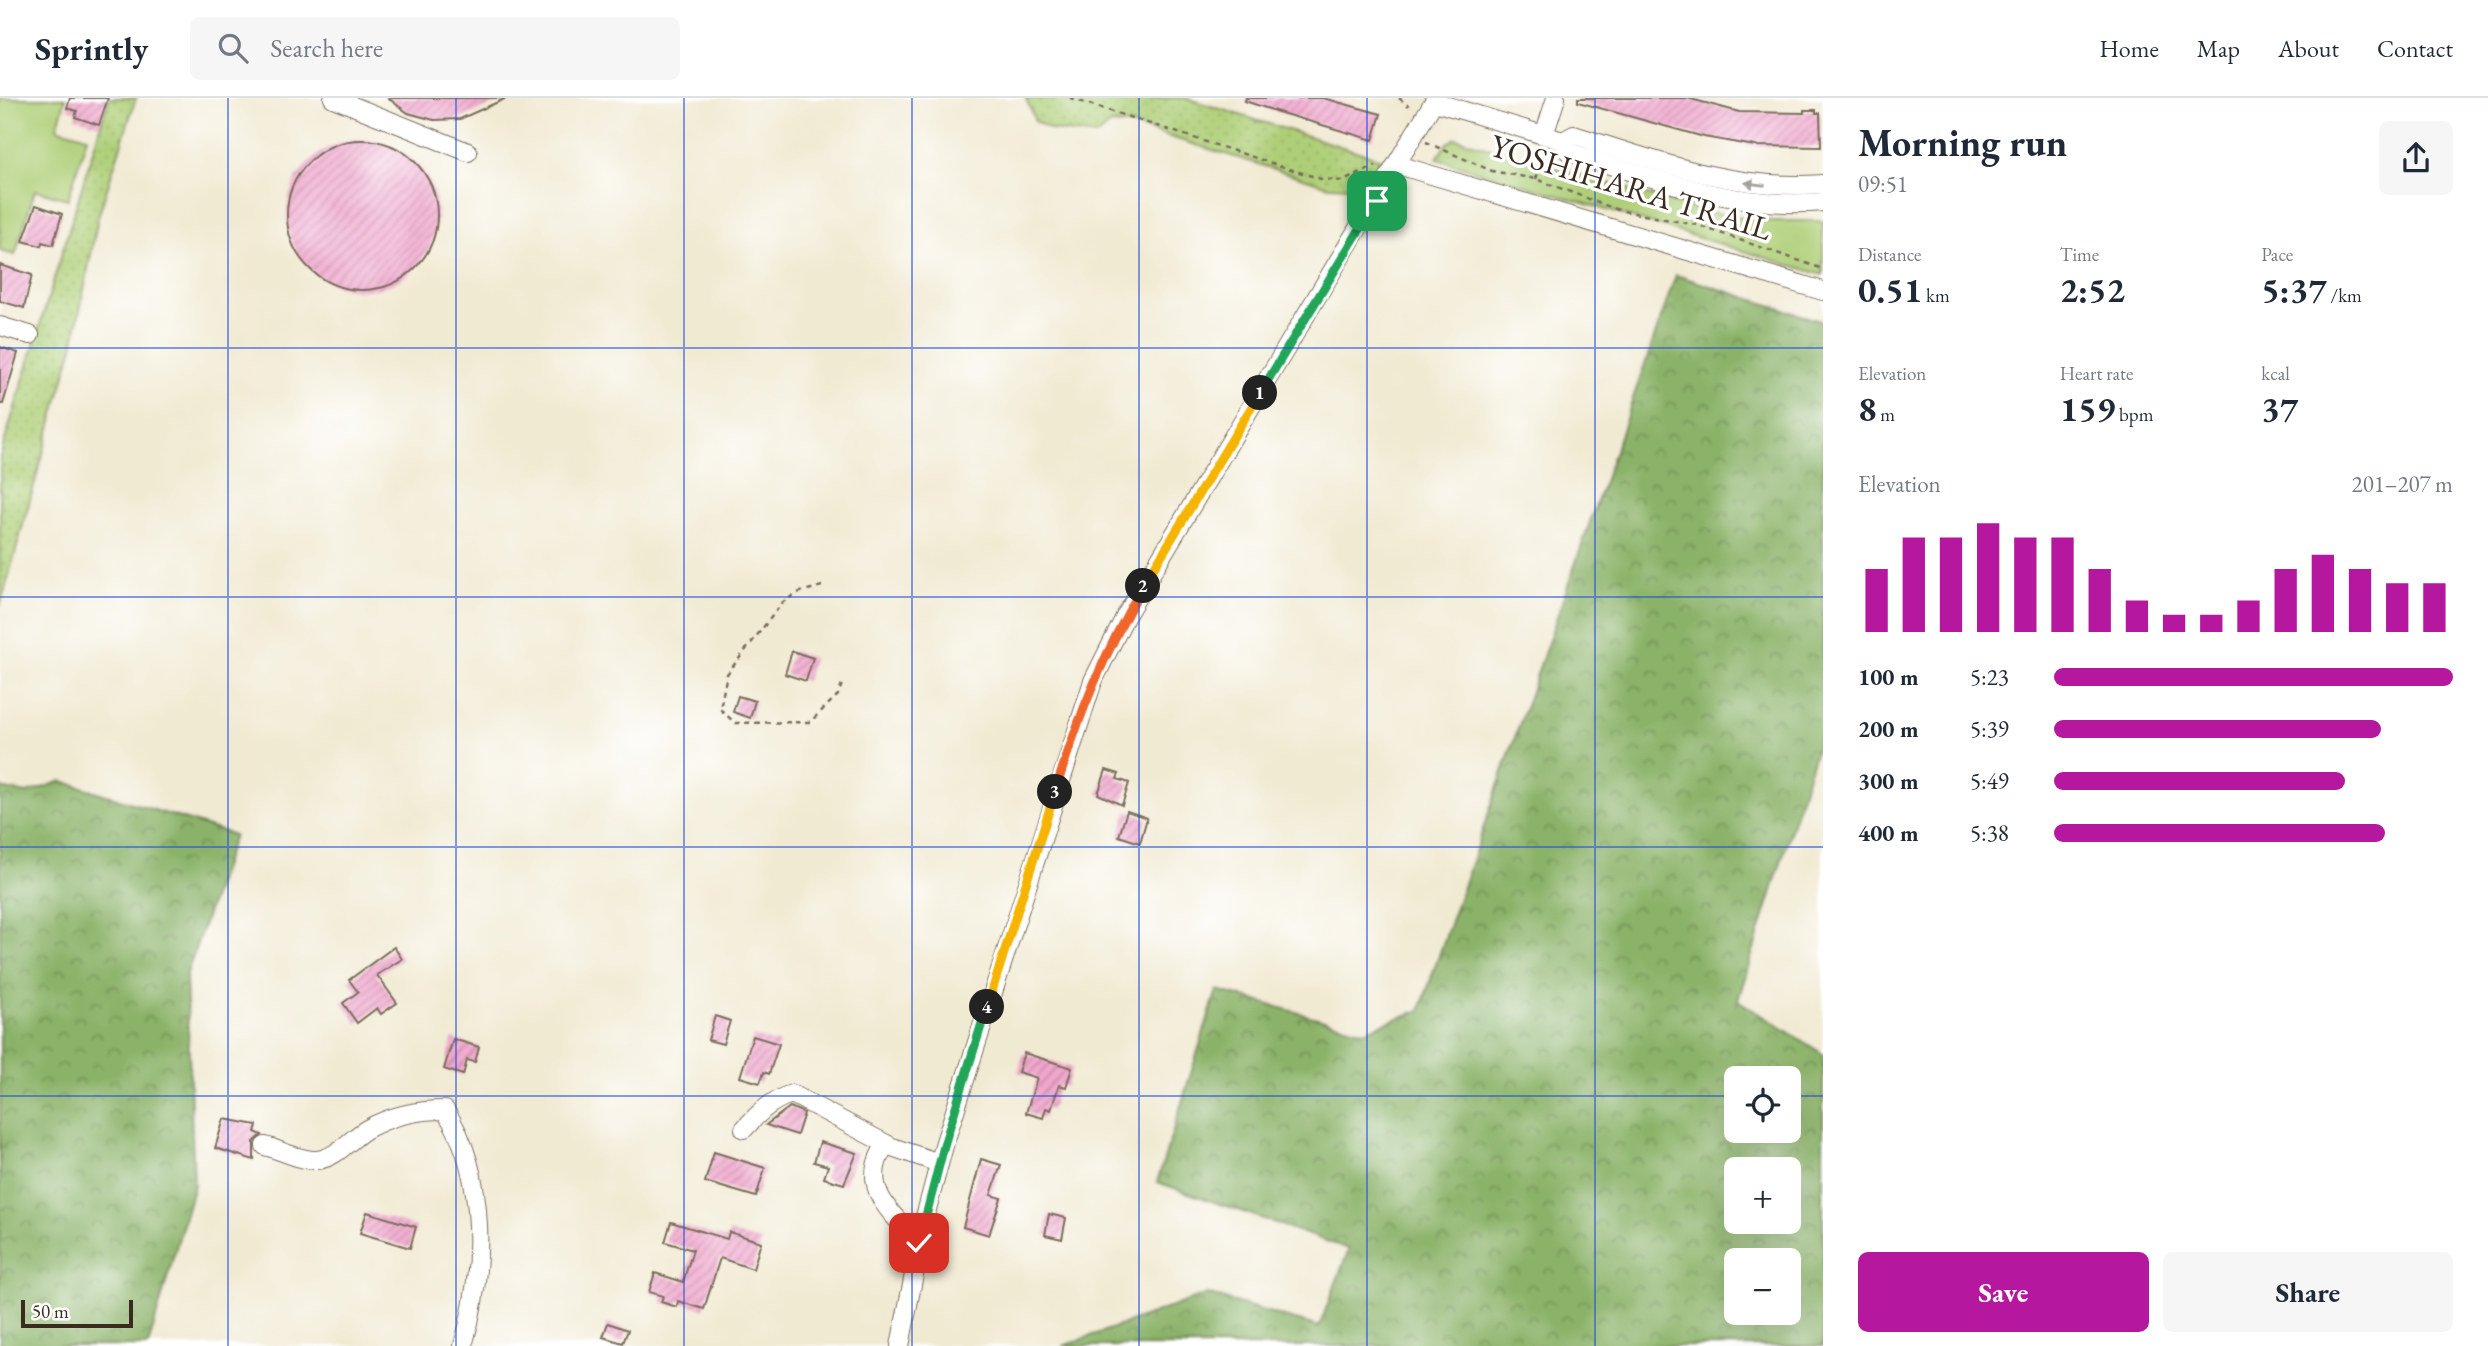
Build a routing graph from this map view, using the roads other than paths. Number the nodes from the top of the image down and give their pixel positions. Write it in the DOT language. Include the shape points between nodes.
graph roads {
  1 [pos="333,98"];
  2 [pos="1556,98"];
  3 [pos="1435,100"];
  4 [pos="1544,135"];
  5 [pos="1563,141"];
  6 [pos="468,152"];
  7 [pos="1398,165"];
  8 [pos="1823,184"];
  9 [pos="1823,202"];
  10 [pos="1823,291"];
  11 [pos="0,326"];
  12 [pos="30,335"];
  13 [pos="744,1129"];
  14 [pos="886,1144"];
  15 [pos="265,1146"];
  16 [pos="939,1163"];
  17 [pos="919,1243"];
  18 [pos="463,1346"];
  19 [pos="900,1346"];
  1 -- 6 [label="street"];
  2 -- 4 [label="street"];
  3 -- 4 [label="street"];
  3 -- 7 [label="street"];
  4 -- 5 [label="street"];
  8 -- 5 [label="street, one-way" via="1790,187 1727,180 1574,135"];
  5 -- 9 [label="street" via="1569,152 1721,198 1756,203"];
  7 -- 10 [label="street"];
  7 -- 16 [label="street" via="1101,662 1063,766"];
  11 -- 12 [label="street"];
  13 -- 14 [label="street" via="770,1104 792,1094"];
  14 -- 16 [label="street"];
  14 -- 17 [label="street" via="873,1175 877,1190"];
  15 -- 18 [label="street" via="314,1160 326,1158 395,1116 445,1110 458,1130 471,1179 479,1247 478,1280"];
  16 -- 17 [label="street"];
  17 -- 19 [label="street"];
}
